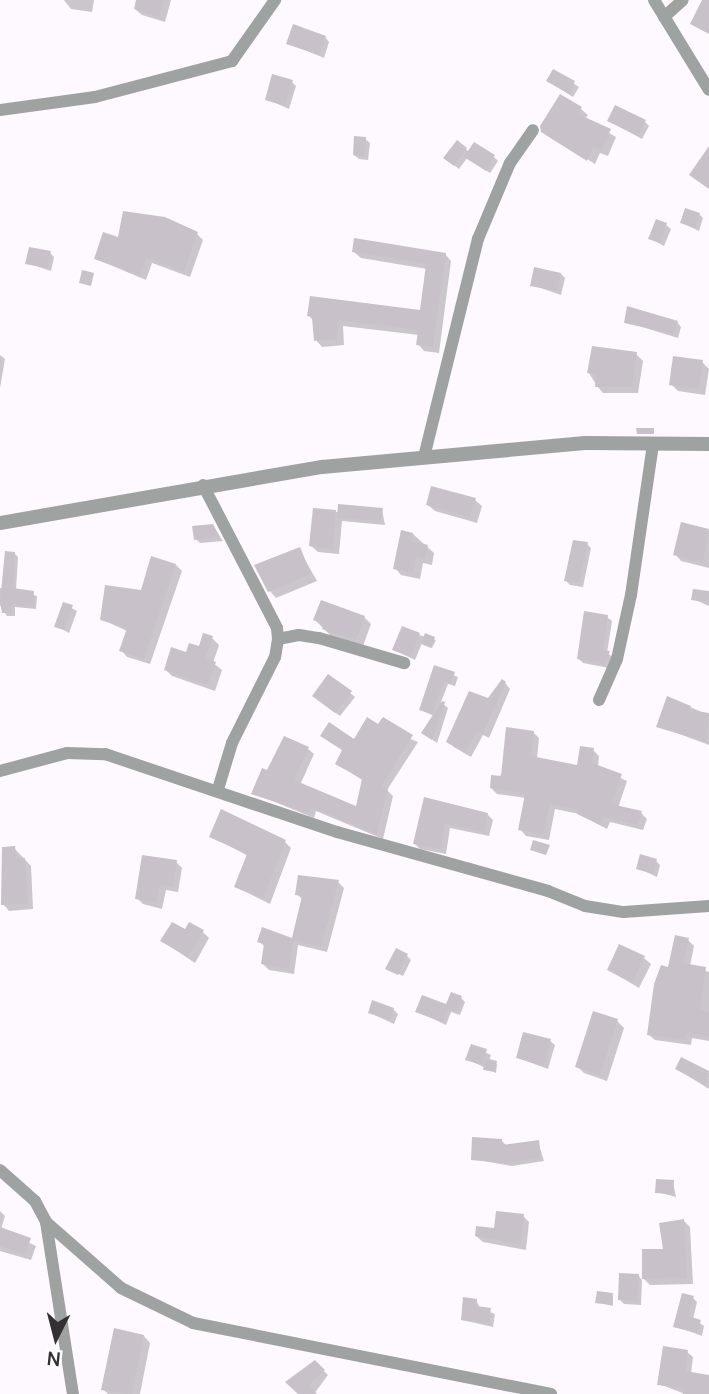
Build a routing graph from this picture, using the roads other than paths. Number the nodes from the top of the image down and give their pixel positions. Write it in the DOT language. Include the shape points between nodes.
graph roads {
  1 [pos="275,0"];
  2 [pos="654,0"];
  3 [pos="683,0"];
  4 [pos="664,17"];
  5 [pos="709,90"];
  6 [pos="0,110"];
  7 [pos="533,130"];
  8 [pos="709,444"];
  9 [pos="653,445"];
  10 [pos="424,457"];
  11 [pos="203,485"];
  12 [pos="0,523"];
  13 [pos="278,639"];
  14 [pos="404,663"];
  15 [pos="599,700"];
  16 [pos="0,771"];
  17 [pos="218,789"];
  18 [pos="709,906"];
  19 [pos="0,1170"];
  20 [pos="47,1222"];
  21 [pos="74,1394"];
  22 [pos="551,1394"];
  1 -- 6 [label="street" via="232,61 94,97"];
  2 -- 4 [label="street"];
  3 -- 4 [label="street"];
  4 -- 5 [label="street"];
  7 -- 10 [label="street" via="510,163 478,239"];
  8 -- 9 [label="street"];
  9 -- 10 [label="street" via="585,443"];
  9 -- 15 [label="street" via="629,608 617,659"];
  10 -- 11 [label="street"];
  11 -- 12 [label="street"];
  11 -- 13 [label="street" via="277,628"];
  13 -- 14 [label="street" via="318,638"];
  13 -- 17 [label="street" via="275,657 232,743"];
  16 -- 17 [label="street" via="67,753 105,754"];
  17 -- 18 [label="street" via="337,832 585,906 624,912"];
  19 -- 20 [label="street" via="35,1201"];
  20 -- 21 [label="street"];
  20 -- 22 [label="street" via="121,1288 193,1323"];
}
